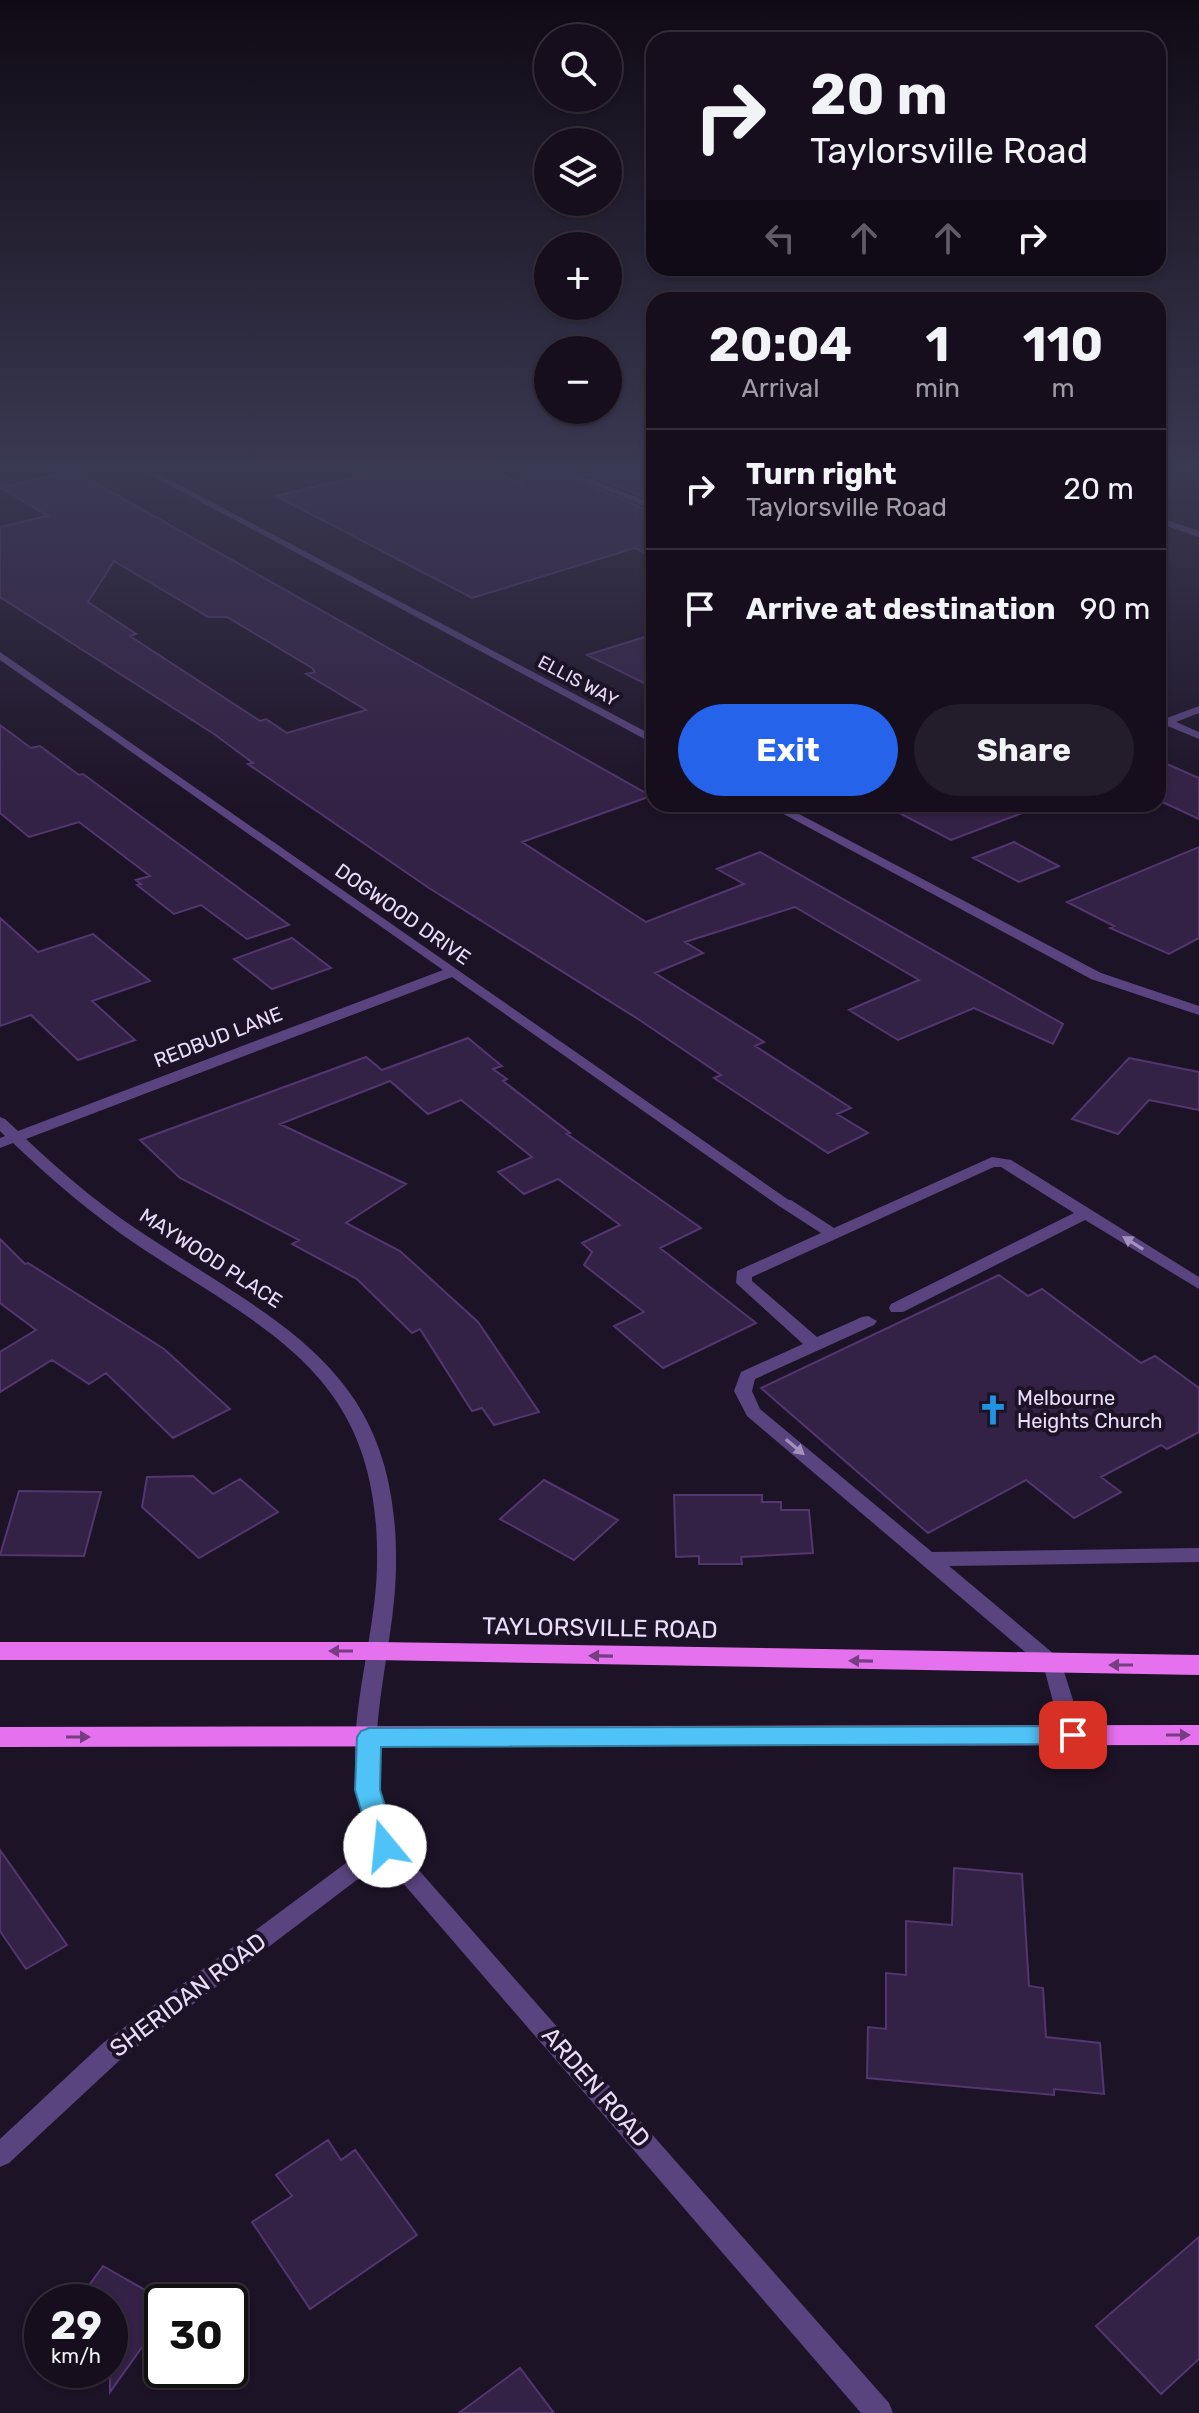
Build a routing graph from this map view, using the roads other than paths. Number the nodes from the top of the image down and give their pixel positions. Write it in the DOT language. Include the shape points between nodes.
graph roads {
  1 [pos="358,584"];
  2 [pos="0,655"];
  3 [pos="1199,709"];
  4 [pos="1166,719"];
  5 [pos="1166,721"];
  6 [pos="1199,736"];
  7 [pos="646,737"];
  8 [pos="786,812"];
  9 [pos="451,972"];
  10 [pos="1199,1011"];
  11 [pos="0,1122"];
  12 [pos="8,1140"];
  13 [pos="1086,1213"];
  14 [pos="833,1234"];
  15 [pos="1199,1284"];
  16 [pos="897,1308"];
  17 [pos="868,1321"];
  18 [pos="814,1344"];
  19 [pos="1199,1555"];
  20 [pos="928,1559"];
  21 [pos="0,1651"];
  22 [pos="378,1651"];
  23 [pos="1053,1664"];
  24 [pos="1199,1665"];
  25 [pos="1073,1735"];
  26 [pos="1199,1735"];
  27 [pos="0,1737"];
  28 [pos="369,1737"];
  29 [pos="385,1846"];
  30 [pos="0,2155"];
  31 [pos="879,2413"];
  1 -- 7 [label="street, ELLIS WAY"];
  2 -- 9 [label="street, DOGWOOD DRIVE"];
  3 -- 4 [label="street"];
  5 -- 6 [label="street"];
  8 -- 10 [label="street" via="1096,976"];
  9 -- 12 [label="street, REDBUD LANE"];
  9 -- 14 [label="street, DOGWOOD DRIVE"];
  11 -- 12 [label="street, MAYWOOD PLACE"];
  12 -- 22 [label="street, MAYWOOD PLACE" via="93,1206 271,1321 321,1366 358,1417 381,1476 387,1554"];
  13 -- 14 [label="street" via="1005,1163 992,1162"];
  15 -- 13 [label="street, one-way"];
  13 -- 16 [label="street"];
  14 -- 18 [label="street" via="741,1278"];
  17 -- 18 [label="street"];
  18 -- 20 [label="street, one-way" via="747,1376 743,1391 753,1412"];
  19 -- 20 [label="street"];
  20 -- 23 [label="street"];
  22 -- 21 [label="main road, TAYLORSVILLE ROAD, one-way"];
  23 -- 22 [label="main road, TAYLORSVILLE ROAD, one-way"];
  22 -- 28 [label="street, MAYWOOD PLACE"];
  24 -- 23 [label="main road, TAYLORSVILLE ROAD, one-way"];
  23 -- 25 [label="street"];
  25 -- 26 [label="main road, one-way"];
  25 -- 28 [label="main road"];
  27 -- 28 [label="main road, one-way"];
  28 -- 29 [label="street, ARDEN ROAD" via="367,1790"];
  29 -- 30 [label="street, SHERIDAN ROAD" via="112,2051"];
  29 -- 31 [label="street, ARDEN ROAD"];
}
